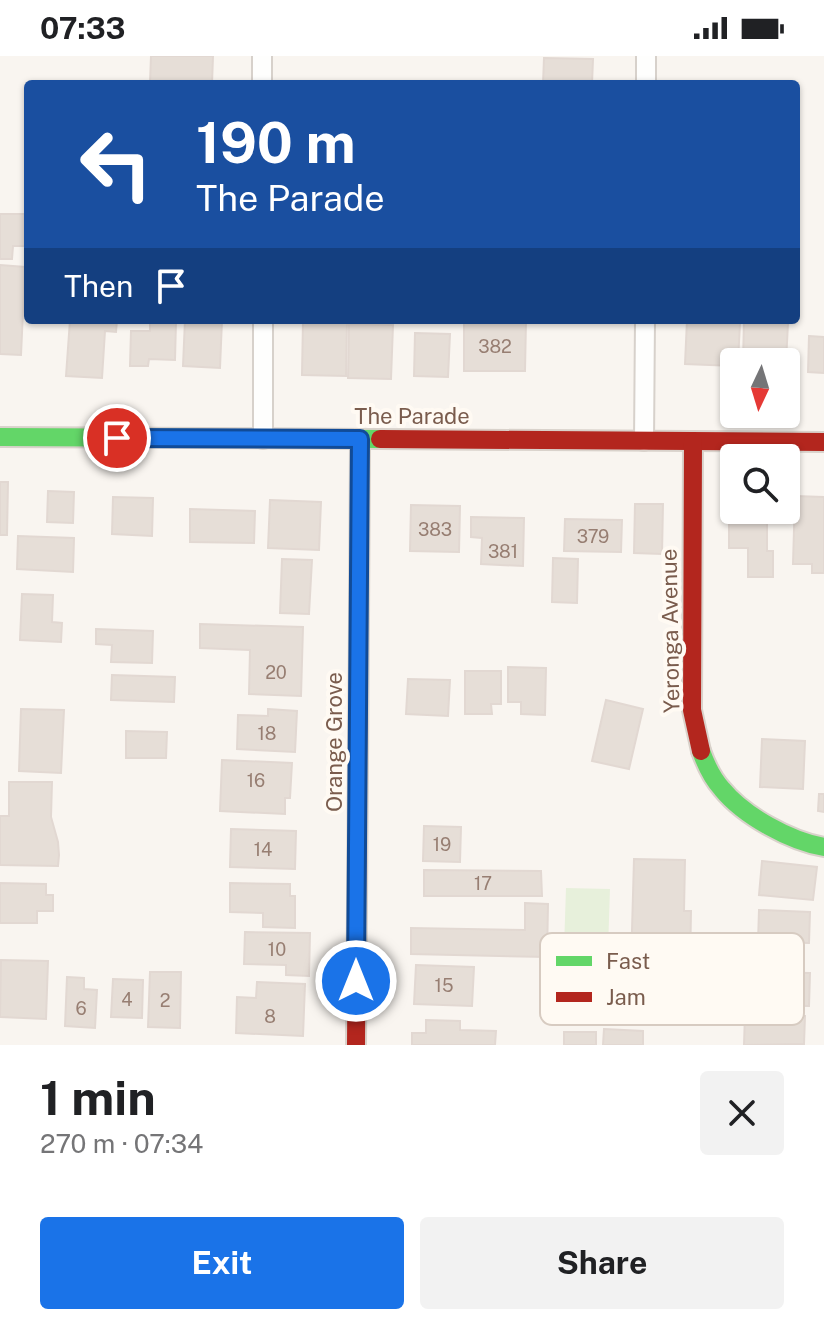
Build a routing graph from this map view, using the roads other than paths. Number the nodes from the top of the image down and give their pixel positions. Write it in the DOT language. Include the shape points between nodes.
graph roads {
  1 [pos="262,56"];
  2 [pos="646,56"];
  3 [pos="262,80"];
  4 [pos="646,80"];
  5 [pos="263,324"];
  6 [pos="645,324"];
  7 [pos="0,437"];
  8 [pos="263,439"];
  9 [pos="360,439"];
  10 [pos="644,441"];
  11 [pos="693,442"];
  12 [pos="824,442"];
  13 [pos="824,847"];
  14 [pos="356,1045"];
  1 -- 3 [label="street"];
  2 -- 4 [label="street"];
  5 -- 8 [label="street"];
  6 -- 10 [label="street"];
  7 -- 8 [label="street, The Parade"];
  8 -- 9 [label="street, The Parade"];
  9 -- 10 [label="street, The Parade"];
  9 -- 14 [label="street, Orange Grove"];
  10 -- 11 [label="street, The Parade"];
  11 -- 12 [label="street, The Parade"];
  11 -- 13 [label="street, Yeronga Avenue" via="692,710 701,752 720,790 751,816"];
}
